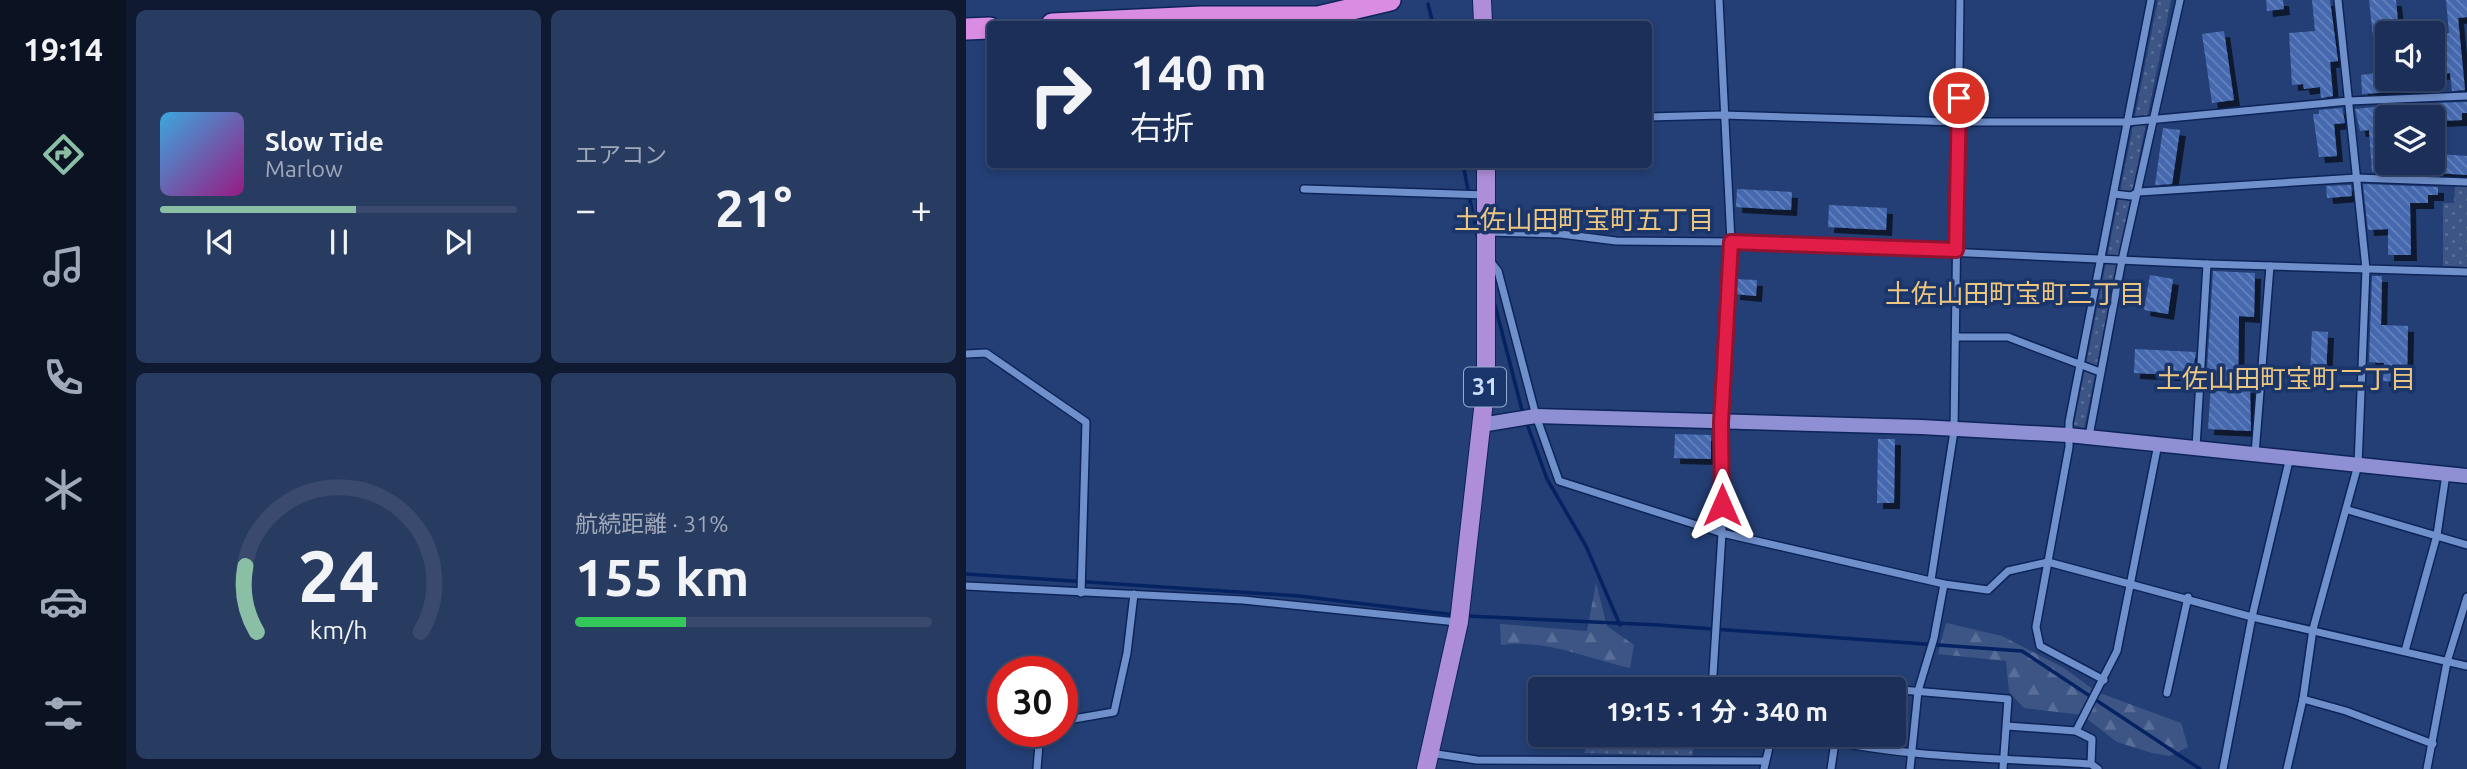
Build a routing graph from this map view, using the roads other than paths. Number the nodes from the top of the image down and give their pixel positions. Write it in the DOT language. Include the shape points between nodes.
graph roads {
  1 [pos="1390,0"];
  2 [pos="1482,0"];
  3 [pos="1719,0"];
  4 [pos="1960,0"];
  5 [pos="2151,0"];
  6 [pos="2180,0"];
  7 [pos="2338,0"];
  8 [pos="1108,21"];
  9 [pos="1483,21"];
  10 [pos="987,28"];
  11 [pos="966,29"];
  12 [pos="2467,96"];
  13 [pos="2349,101"];
  14 [pos="1722,115"];
  15 [pos="1652,117"];
  16 [pos="2154,117"];
  17 [pos="1959,122"];
  18 [pos="2127,122"];
  19 [pos="1485,168"];
  20 [pos="2357,178"];
  21 [pos="2467,182"];
  22 [pos="1304,189"];
  23 [pos="2139,192"];
  24 [pos="2114,194"];
  25 [pos="1480,195"];
  26 [pos="1485,232"];
  27 [pos="1731,242"];
  28 [pos="1956,250"];
  29 [pos="1485,255"];
  30 [pos="2100,260"];
  31 [pos="2122,260"];
  32 [pos="2207,264"];
  33 [pos="2270,266"];
  34 [pos="2366,269"];
  35 [pos="2467,272"];
  36 [pos="1957,337"];
  37 [pos="966,354"];
  38 [pos="2081,366"];
  39 [pos="2100,372"];
  40 [pos="1528,418"];
  41 [pos="1721,423"];
  42 [pos="1481,425"];
  43 [pos="1954,431"];
  44 [pos="2068,435"];
  45 [pos="2089,436"];
  46 [pos="2158,444"];
  47 [pos="2196,447"];
  48 [pos="2255,454"];
  49 [pos="2290,457"];
  50 [pos="2358,466"];
  51 [pos="2446,473"];
  52 [pos="2467,476"];
  53 [pos="2348,510"];
  54 [pos="1722,533"];
  55 [pos="2437,535"];
  56 [pos="2467,545"];
  57 [pos="2048,562"];
  58 [pos="1931,580"];
  59 [pos="2132,583"];
  60 [pos="1944,584"];
  61 [pos="966,586"];
  62 [pos="1082,593"];
  63 [pos="1134,594"];
  64 [pos="2188,597"];
  65 [pos="2467,597"];
  66 [pos="1460,615"];
  67 [pos="2252,617"];
  68 [pos="2313,629"];
  69 [pos="2405,651"];
  70 [pos="2447,662"];
  71 [pos="2467,666"];
  72 [pos="1713,677"];
  73 [pos="2104,680"];
  74 [pos="1906,690"];
  75 [pos="1918,691"];
  76 [pos="2166,693"];
  77 [pos="2303,699"];
  78 [pos="1078,718"];
  79 [pos="2007,726"];
  80 [pos="2076,731"];
  81 [pos="2433,744"];
  82 [pos="1039,747"];
  83 [pos="1769,747"];
  84 [pos="1834,747"];
  85 [pos="1883,747"];
  86 [pos="1912,750"];
  87 [pos="2004,758"];
  88 [pos="1428,761"];
  89 [pos="2091,764"];
  90 [pos="1764,765"];
  91 [pos="1037,769"];
  92 [pos="1831,769"];
  93 [pos="1910,769"];
  94 [pos="2003,769"];
  95 [pos="2098,769"];
  96 [pos="2223,769"];
  97 [pos="2287,769"];
  98 [pos="2427,769"];
  1 -- 8 [label="highway" via="1318,17"];
  2 -- 9 [label="main road"];
  3 -- 14 [label="street"];
  4 -- 17 [label="street"];
  5 -- 18 [label="street"];
  6 -- 16 [label="street"];
  7 -- 13 [label="street"];
  10 -- 11 [label="highway"];
  12 -- 13 [label="street"];
  13 -- 16 [label="street"];
  13 -- 20 [label="street"];
  14 -- 15 [label="street"];
  14 -- 17 [label="street"];
  14 -- 27 [label="street"];
  16 -- 18 [label="street"];
  16 -- 23 [label="street"];
  17 -- 18 [label="street"];
  17 -- 28 [label="street"];
  18 -- 24 [label="street"];
  19 -- 25 [label="main road, 31"];
  20 -- 21 [label="street"];
  20 -- 23 [label="street"];
  20 -- 34 [label="street"];
  22 -- 25 [label="street"];
  23 -- 24 [label="street"];
  23 -- 31 [label="street"];
  24 -- 30 [label="street"];
  25 -- 26 [label="main road, 31"];
  26 -- 27 [label="street" via="1616,241"];
  26 -- 29 [label="main road, 31"];
  27 -- 28 [label="street"];
  27 -- 41 [label="street"];
  28 -- 30 [label="street"];
  28 -- 36 [label="street"];
  29 -- 40 [label="street" via="1498,271"];
  29 -- 42 [label="main road, 31" via="1486,383"];
  30 -- 31 [label="street"];
  30 -- 38 [label="street"];
  31 -- 32 [label="street"];
  31 -- 39 [label="street"];
  32 -- 33 [label="street"];
  32 -- 47 [label="street"];
  33 -- 34 [label="street"];
  33 -- 48 [label="street"];
  34 -- 35 [label="street"];
  34 -- 50 [label="street"];
  36 -- 38 [label="street" via="2008,337"];
  36 -- 43 [label="street"];
  37 -- 62 [label="street" via="986,354 1086,422"];
  38 -- 39 [label="street"];
  38 -- 44 [label="street"];
  39 -- 45 [label="street"];
  40 -- 41 [label="street"];
  40 -- 42 [label="street"];
  40 -- 54 [label="street" via="1559,481"];
  41 -- 43 [label="street"];
  41 -- 54 [label="street"];
  42 -- 66 [label="main road, 31"];
  43 -- 44 [label="street"];
  43 -- 58 [label="street"];
  44 -- 45 [label="street"];
  44 -- 57 [label="street"];
  45 -- 46 [label="street"];
  46 -- 47 [label="street"];
  46 -- 59 [label="street"];
  47 -- 48 [label="street"];
  48 -- 49 [label="street"];
  49 -- 50 [label="street"];
  49 -- 67 [label="street"];
  50 -- 51 [label="street"];
  50 -- 53 [label="street"];
  51 -- 52 [label="street"];
  51 -- 55 [label="street"];
  53 -- 55 [label="street"];
  53 -- 68 [label="street"];
  54 -- 58 [label="street"];
  54 -- 72 [label="street"];
  55 -- 56 [label="street"];
  55 -- 69 [label="street"];
  57 -- 59 [label="street"];
  57 -- 60 [label="street" via="2008,571 1988,590"];
  57 -- 73 [label="street" via="2036,627 2040,646"];
  58 -- 60 [label="street"];
  59 -- 64 [label="street"];
  59 -- 73 [label="street" via="2117,651"];
  60 -- 75 [label="street"];
  61 -- 62 [label="street"];
  62 -- 63 [label="street"];
  63 -- 66 [label="street"];
  63 -- 78 [label="street" via="1114,712"];
  64 -- 67 [label="street"];
  64 -- 76 [label="street"];
  65 -- 70 [label="street"];
  66 -- 88 [label="main road, 31"];
  67 -- 68 [label="street"];
  67 -- 96 [label="street"];
  68 -- 69 [label="street"];
  68 -- 77 [label="street"];
  69 -- 70 [label="street"];
  70 -- 71 [label="street"];
  70 -- 81 [label="street"];
  73 -- 80 [label="street"];
  74 -- 75 [label="street"];
  75 -- 79 [label="street" via="2008,699"];
  75 -- 86 [label="street"];
  77 -- 81 [label="street"];
  77 -- 97 [label="street"];
  79 -- 80 [label="street"];
  79 -- 87 [label="street"];
  80 -- 89 [label="street" via="2092,739"];
  81 -- 98 [label="street"];
  82 -- 91 [label="street"];
  83 -- 90 [label="street"];
  84 -- 92 [label="street"];
  85 -- 86 [label="street"];
  86 -- 87 [label="street"];
  86 -- 93 [label="street"];
  87 -- 89 [label="street"];
  87 -- 94 [label="street"];
  88 -- 90 [label="street"];
  89 -- 95 [label="street"];
}
